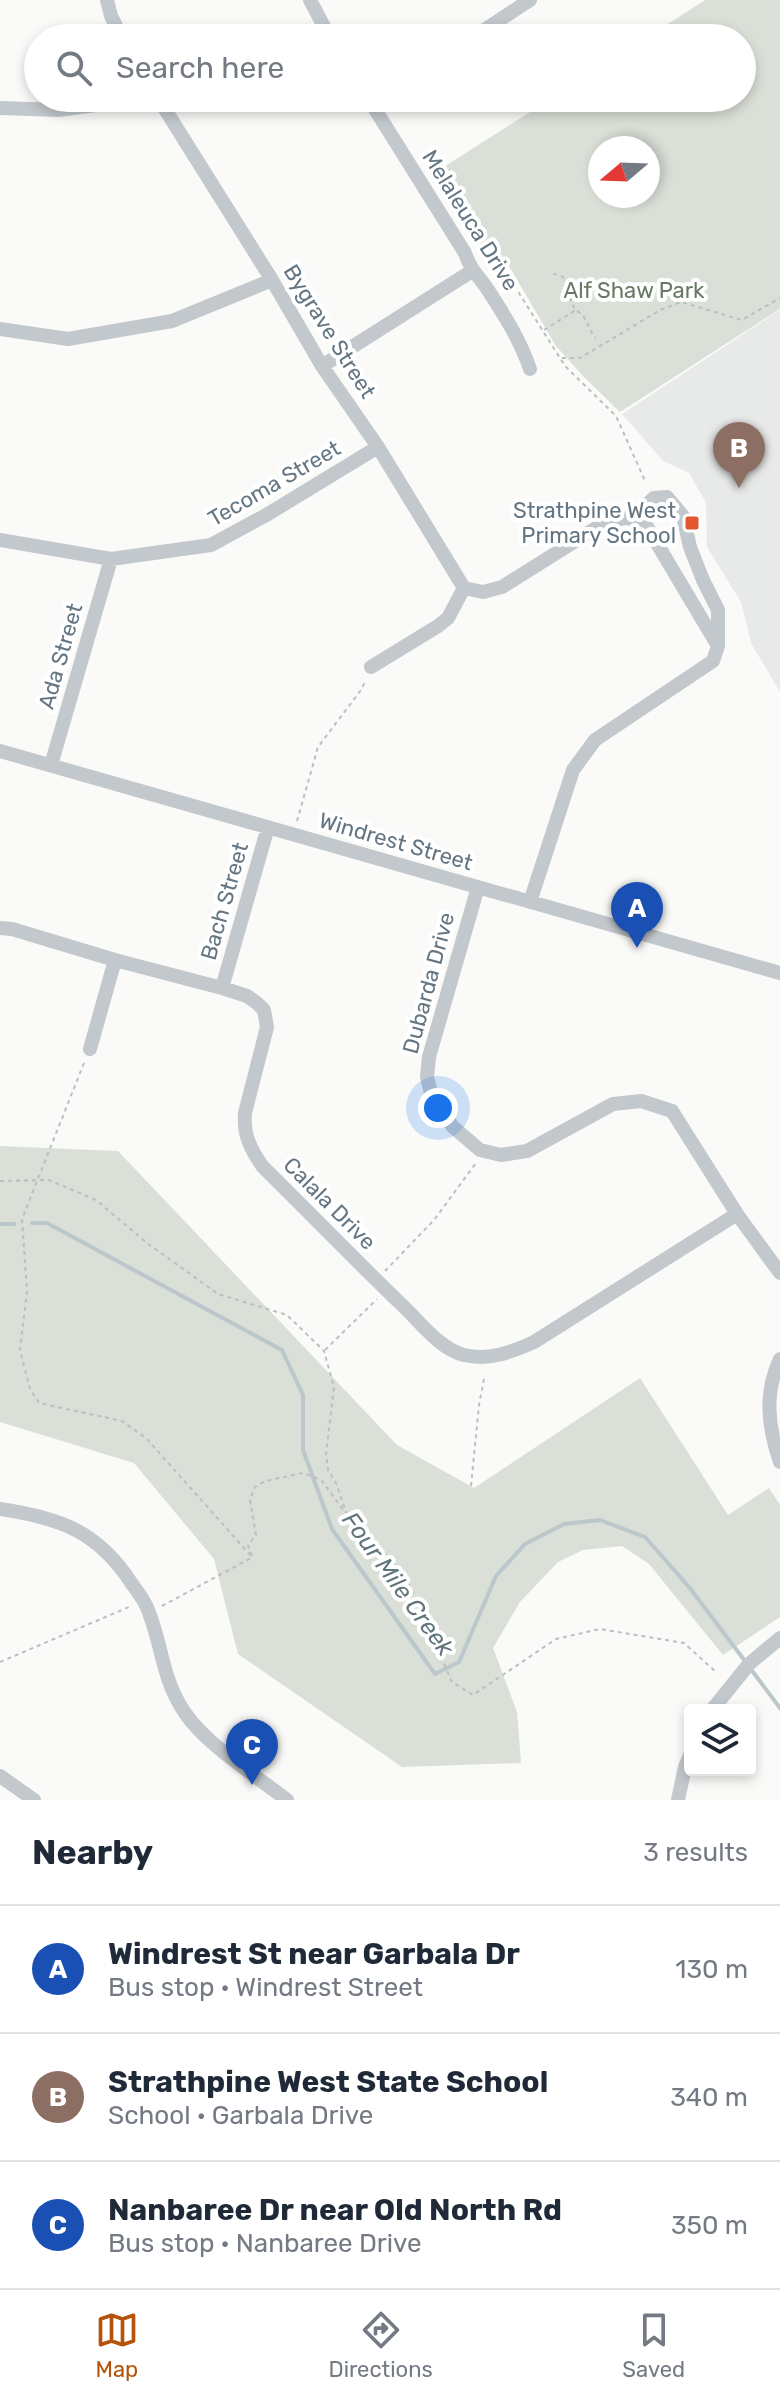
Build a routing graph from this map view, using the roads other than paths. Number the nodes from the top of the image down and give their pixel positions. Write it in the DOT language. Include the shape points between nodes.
graph roads {
  1 [pos="107,0"];
  2 [pos="310,0"];
  3 [pos="530,0"];
  4 [pos="115,24"];
  5 [pos="323,24"];
  6 [pos="493,24"];
  7 [pos="0,108"];
  8 [pos="24,109"];
  9 [pos="167,112"];
  10 [pos="380,112"];
  11 [pos="472,271"];
  12 [pos="272,280"];
  13 [pos="0,329"];
  14 [pos="322,366"];
  15 [pos="530,369"];
  16 [pos="378,447"];
  17 [pos="631,519"];
  18 [pos="0,540"];
  19 [pos="111,559"];
  20 [pos="464,588"];
  21 [pos="718,646"];
  22 [pos="371,667"];
  23 [pos="0,751"];
  24 [pos="51,765"];
  25 [pos="268,827"];
  26 [pos="478,887"];
  27 [pos="530,902"];
  28 [pos="0,928"];
  29 [pos="115,960"];
  30 [pos="780,973"];
  31 [pos="222,988"];
  32 [pos="90,1049"];
  33 [pos="737,1214"];
  34 [pos="780,1273"];
  35 [pos="780,1359"];
  36 [pos="780,1462"];
  37 [pos="0,1509"];
  38 [pos="775,1641"];
  39 [pos="716,1704"];
  40 [pos="684,1772"];
  41 [pos="0,1776"];
  42 [pos="34,1800"];
  43 [pos="287,1800"];
  44 [pos="678,1800"];
  1 -- 4 [label="street"];
  2 -- 5 [label="street"];
  3 -- 6 [label="street"];
  7 -- 8 [label="street"];
  9 -- 12 [label="street, Bygrave Street"];
  10 -- 11 [label="street, Melaleuca Drive"];
  11 -- 14 [label="street"];
  11 -- 15 [label="street, Melaleuca Drive" via="521,341"];
  12 -- 13 [label="street" via="172,321 68,339"];
  12 -- 14 [label="street, Bygrave Street"];
  14 -- 16 [label="street, Bygrave Street"];
  16 -- 19 [label="street, Tecoma Street" via="211,545"];
  16 -- 20 [label="street, Bygrave Street"];
  17 -- 20 [label="street" via="604,523 502,587 483,592"];
  17 -- 21 [label="street" via="643,520"];
  17 -- 21 [label="street" via="654,498 667,497 683,516 690,547 718,610"];
  18 -- 19 [label="street, Tecoma Street"];
  19 -- 24 [label="street, Ada Street"];
  20 -- 22 [label="street" via="448,618"];
  21 -- 27 [label="street" via="713,661 595,740 573,770"];
  23 -- 24 [label="street, Windrest Street"];
  24 -- 25 [label="street, Windrest Street"];
  25 -- 26 [label="street, Windrest Street"];
  25 -- 31 [label="street, Bach Street"];
  26 -- 27 [label="street, Windrest Street"];
  26 -- 33 [label="street, Dubarda Drive" via="429,1057 432,1097 453,1127 480,1150 501,1155 527,1151 613,1104 641,1101 672,1111"];
  27 -- 30 [label="street, Windrest Street"];
  28 -- 29 [label="street, Calala Drive"];
  29 -- 31 [label="street, Calala Drive"];
  29 -- 32 [label="street"];
  31 -- 33 [label="street, Calala Drive" via="247,996 264,1010 267,1027 244,1126 254,1154 376,1280 445,1346 463,1355 510,1353 534,1342"];
  33 -- 34 [label="street, Dubarda Drive"];
  35 -- 36 [label="street" via="768,1409"];
  37 -- 43 [label="street" via="66,1524 109,1554 147,1608 171,1688 186,1714 201,1733"];
  38 -- 39 [label="street"];
  40 -- 44 [label="street"];
  41 -- 42 [label="street"];
}
